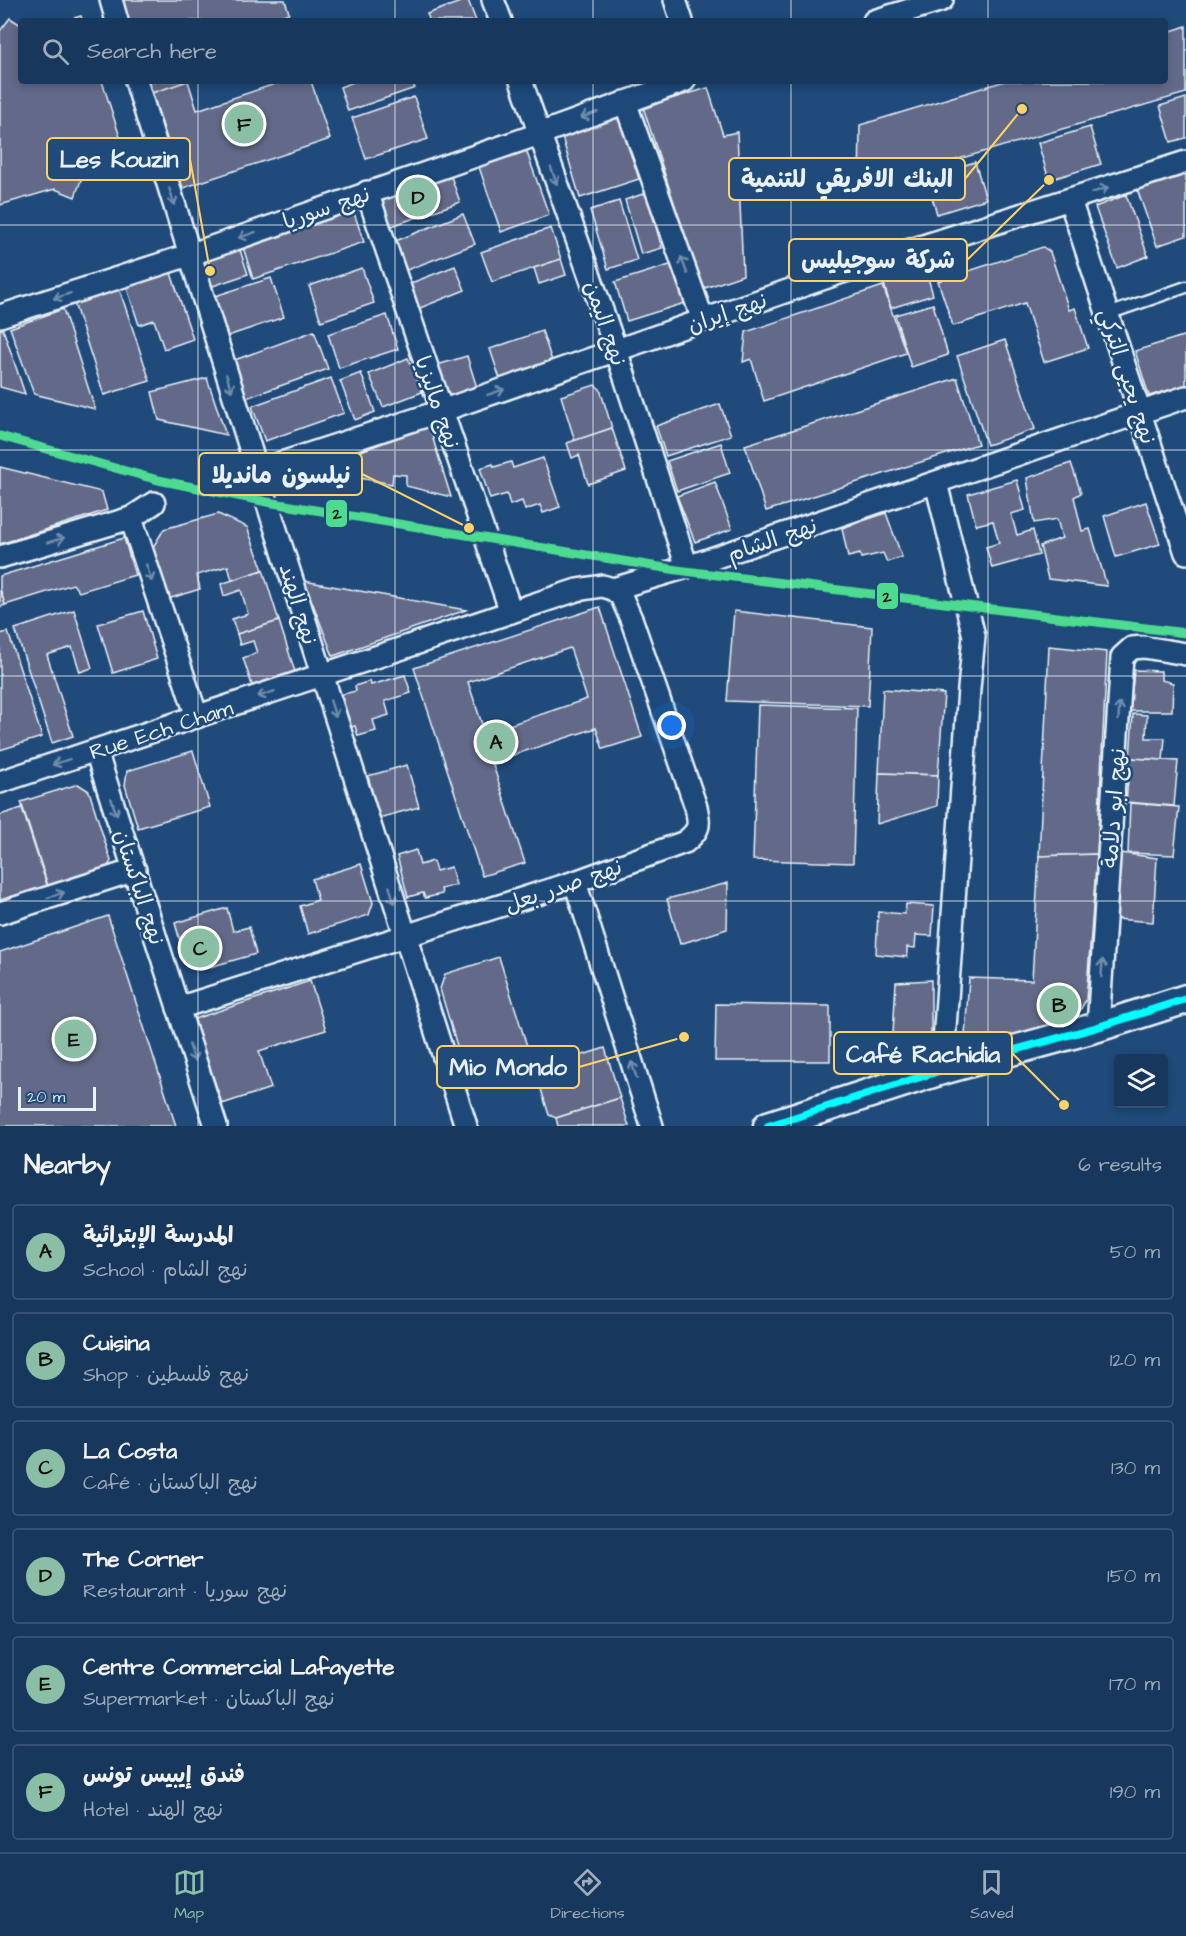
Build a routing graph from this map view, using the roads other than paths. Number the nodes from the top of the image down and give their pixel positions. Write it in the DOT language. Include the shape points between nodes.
graph roads {
  1 [pos="111,0"];
  2 [pos="493,0"];
  3 [pos="675,0"];
  4 [pos="942,0"];
  5 [pos="116,18"];
  6 [pos="500,18"];
  7 [pos="681,18"];
  8 [pos="884,18"];
  9 [pos="137,84"];
  10 [pos="522,84"];
  11 [pos="676,84"];
  12 [pos="626,102"];
  13 [pos="539,134"];
  14 [pos="1186,162"];
  15 [pos="367,192"];
  16 [pos="1070,200"];
  17 [pos="189,255"];
  18 [pos="1186,287"];
  19 [pos="1108,314"];
  20 [pos="0,316"];
  21 [pos="703,320"];
  22 [pos="616,350"];
  23 [pos="1186,397"];
  24 [pos="441,411"];
  25 [pos="1141,413"];
  26 [pos="269,467"];
  27 [pos="936,483"];
  28 [pos="154,503"];
  29 [pos="131,518"];
  30 [pos="1186,549"];
  31 [pos="0,557"];
  32 [pos="687,567"];
  33 [pos="613,589"];
  34 [pos="511,612"];
  35 [pos="1186,654"];
  36 [pos="322,676"];
  37 [pos="196,717"];
  38 [pos="96,751"];
  39 [pos="0,782"];
  40 [pos="135,870"];
  41 [pos="575,882"];
  42 [pos="0,913"];
  43 [pos="405,936"];
  44 [pos="1186,999"];
  45 [pos="178,1008"];
  46 [pos="1098,1027"];
  47 [pos="942,1070"];
  48 [pos="216,1126"];
  49 [pos="466,1126"];
  50 [pos="652,1126"];
  51 [pos="768,1126"];
  1 -- 5 [label="street"];
  2 -- 6 [label="street"];
  3 -- 7 [label="street"];
  4 -- 8 [label="street"];
  9 -- 17 [label="street, نهج الهند, one-way"];
  10 -- 13 [label="street, نهج اليمن"];
  11 -- 12 [label="street, نهج سوريا"];
  12 -- 13 [label="street, نهج سوريا, one-way"];
  21 -- 12 [label="street, one-way"];
  13 -- 15 [label="street, نهج سوريا"];
  13 -- 22 [label="street, نهج اليمن, one-way"];
  16 -- 14 [label="street, نهج إيران, one-way"];
  15 -- 17 [label="street, نهج سوريا, one-way"];
  15 -- 24 [label="street, نهج ماليزيا"];
  16 -- 19 [label="street, نهج يحيى التركي"];
  16 -- 21 [label="street, نهج إيران"];
  17 -- 20 [label="street, نهج سوريا, one-way"];
  17 -- 36 [label="street, نهج الهند, one-way"];
  18 -- 19 [label="lane"];
  19 -- 25 [label="street, نهج يحيى التركي"];
  21 -- 22 [label="street, نهج إيران"];
  24 -- 22 [label="street, نهج إيران, one-way"];
  22 -- 32 [label="street, نهج اليمن"];
  23 -- 25 [label="street, نهج الشام"];
  24 -- 26 [label="street, نهج إيران"];
  24 -- 34 [label="street, نهج ماليزيا"];
  25 -- 27 [label="street, نهج الشام"];
  25 -- 30 [label="street, نهج يحيى التركي"];
  27 -- 32 [label="street, نهج الشام"];
  27 -- 47 [label="street" via="974,636"];
  28 -- 29 [label="street"];
  31 -- 29 [label="street, one-way"];
  29 -- 37 [label="street, one-way"];
  32 -- 33 [label="street, نهج الشام"];
  33 -- 34 [label="street, نهج الشام" via="585,588"];
  33 -- 41 [label="street, نهج صدر بعل" via="621,596 632,621 700,824 685,842"];
  34 -- 36 [label="street, نهج الشام"];
  46 -- 35 [label="street, نهج ابو دلامة, one-way" via="1122,657 1132,648 1143,647"];
  36 -- 37 [label="street, Rue Ech Cham, one-way"];
  36 -- 43 [label="street, نهج الهند, one-way"];
  37 -- 38 [label="street, Rue Ech Cham"];
  38 -- 39 [label="street, Rue Ech Cham, one-way"];
  38 -- 40 [label="street, نهج الباكستان, one-way"];
  42 -- 40 [label="street, one-way"];
  40 -- 45 [label="street, نهج الباكستان"];
  41 -- 43 [label="street, نهج صدر بعل"];
  50 -- 41 [label="street, one-way"];
  43 -- 45 [label="street, نهج صدر بعل"];
  43 -- 49 [label="street, نهج الهند"];
  44 -- 46 [label="main road"];
  45 -- 48 [label="street, نهج الباكستان, one-way"];
  46 -- 47 [label="main road"];
  47 -- 51 [label="main road"];
}
